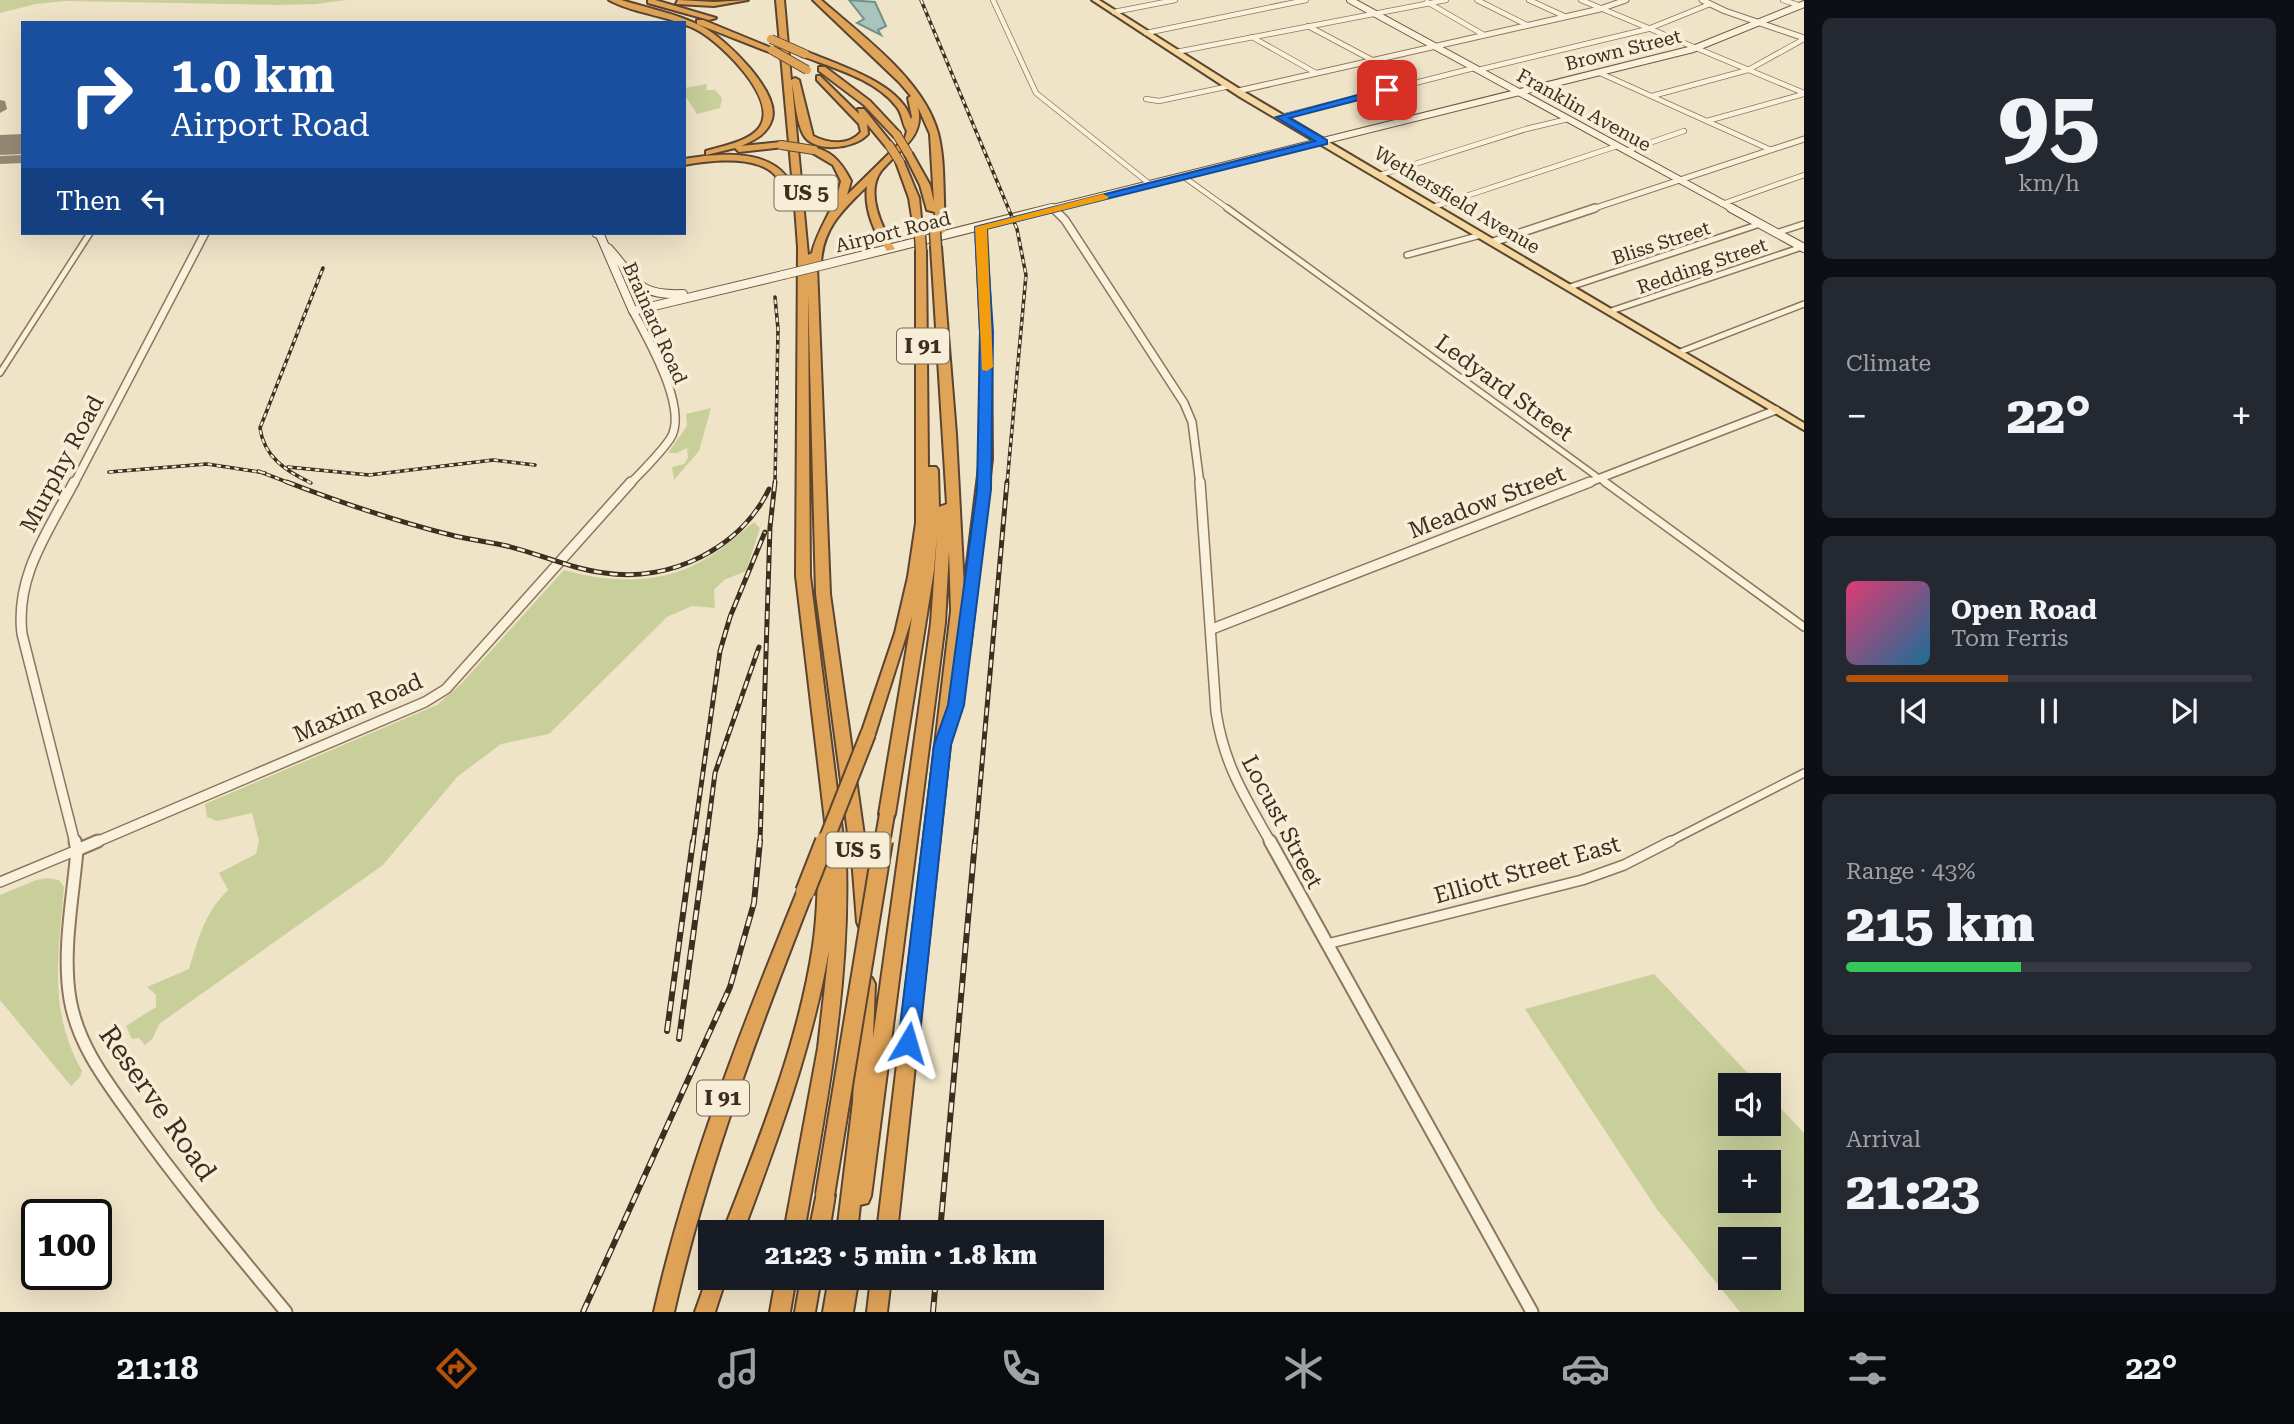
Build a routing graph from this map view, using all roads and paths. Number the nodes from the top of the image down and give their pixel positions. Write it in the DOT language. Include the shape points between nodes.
graph roads {
  1 [pos="613,0"];
  2 [pos="646,0"];
  3 [pos="666,0"];
  4 [pos="744,0"];
  5 [pos="780,0"];
  6 [pos="786,0"];
  7 [pos="817,0"];
  8 [pos="993,0"];
  9 [pos="1095,0"];
  10 [pos="1175,0"];
  11 [pos="1306,0"];
  12 [pos="1350,0"];
  13 [pos="1423,0"];
  14 [pos="1446,0"];
  15 [pos="1477,0"];
  16 [pos="1529,0"];
  17 [pos="1581,0"];
  18 [pos="1626,0"];
  19 [pos="1702,0"];
  20 [pos="1783,0"];
  21 [pos="1429,3"];
  22 [pos="1710,4"];
  23 [pos="1802,5"];
  24 [pos="1600,9"];
  25 [pos="1114,12"];
  26 [pos="1373,13"];
  27 [pos="1564,16"];
  28 [pos="682,21"];
  29 [pos="686,22"];
  30 [pos="1758,22"];
  31 [pos="1307,25"];
  32 [pos="1527,25"];
  33 [pos="1648,29"];
  34 [pos="1146,33"];
  35 [pos="1484,35"];
  36 [pos="1252,37"];
  37 [pos="1804,39"];
  38 [pos="769,42"];
  39 [pos="1434,46"];
  40 [pos="1696,48"];
  41 [pos="1176,52"];
  42 [pos="806,57"];
  43 [pos="1373,60"];
  44 [pos="885,64"];
  45 [pos="1476,69"];
  46 [pos="1748,70"];
  47 [pos="1316,73"];
  48 [pos="1600,73"];
  49 [pos="820,78"];
  50 [pos="791,80"];
  51 [pos="1230,86"];
  52 [pos="1238,91"];
  53 [pos="1519,93"];
  54 [pos="1804,93"];
  55 [pos="1651,96"];
  56 [pos="1146,99"];
  57 [pos="1281,117"];
  58 [pos="1568,120"];
  59 [pos="1707,121"];
  60 [pos="1684,131"];
  61 [pos="756,136"];
  62 [pos="1804,139"];
  63 [pos="1323,142"];
  64 [pos="1617,146"];
  65 [pos="893,148"];
  66 [pos="1771,150"];
  67 [pos="1626,151"];
  68 [pos="686,159"];
  69 [pos="686,159"];
  70 [pos="686,159"];
  71 [pos="878,170"];
  72 [pos="1380,175"];
  73 [pos="1804,175"];
  74 [pos="1184,177"];
  75 [pos="1679,180"];
  76 [pos="1151,185"];
  77 [pos="1722,204"];
  78 [pos="1433,207"];
  79 [pos="1054,209"];
  80 [pos="834,213"];
  81 [pos="1760,224"];
  82 [pos="1804,224"];
  83 [pos="981,227"];
  84 [pos="938,232"];
  85 [pos="1776,233"];
  86 [pos="89,235"];
  87 [pos="204,235"];
  88 [pos="600,235"];
  89 [pos="1481,235"];
  90 [pos="1493,242"];
  91 [pos="604,244"];
  92 [pos="1803,248"];
  93 [pos="890,249"];
  94 [pos="1407,255"];
  95 [pos="803,261"];
  96 [pos="1570,287"];
  97 [pos="710,293"];
  98 [pos="1804,304"];
  99 [pos="814,306"];
  100 [pos="633,311"];
  101 [pos="1611,311"];
  102 [pos="1680,352"];
  103 [pos="0,373"];
  104 [pos="946,379"];
  105 [pos="1776,410"];
  106 [pos="676,425"];
  107 [pos="1804,427"];
  108 [pos="922,442"];
  109 [pos="1601,479"];
  110 [pos="1804,627"];
  111 [pos="1212,629"];
  112 [pos="822,742"];
  113 [pos="943,745"];
  114 [pos="1804,773"];
  115 [pos="77,850"];
  116 [pos="0,882"];
  117 [pos="1327,944"];
  118 [pos="737,1220"];
  119 [pos="796,1220"];
  120 [pos="821,1220"];
  121 [pos="848,1220"];
  122 [pos="858,1220"];
  123 [pos="888,1220"];
  124 [pos="712,1290"];
  125 [pos="784,1290"];
  126 [pos="809,1290"];
  127 [pos="837,1290"];
  128 [pos="847,1290"];
  129 [pos="880,1290"];
  130 [pos="286,1312"];
  131 [pos="664,1312"];
  132 [pos="705,1312"];
  133 [pos="780,1312"];
  134 [pos="805,1312"];
  135 [pos="833,1312"];
  136 [pos="843,1312"];
  137 [pos="877,1312"];
  138 [pos="1532,1312"];
  1 -- 28 [label="highway"];
  1 -- 38 [label="highway, I 91"];
  2 -- 38 [label="highway, I 91" via="720,21"];
  3 -- 4 [label="highway" via="710,4"];
  5 -- 50 [label="highway, US 5"];
  6 -- 50 [label="highway, US 5"];
  7 -- 44 [label="highway"];
  8 -- 76 [label="street" via="1036,93"];
  9 -- 25 [label="main road, Wethersfield Avenue"];
  10 -- 25 [label="street"];
  11 -- 34 [label="street"];
  12 -- 26 [label="main road, Franklin Avenue"];
  13 -- 21 [label="street"];
  14 -- 21 [label="street"];
  15 -- 32 [label="street"];
  16 -- 27 [label="street"];
  17 -- 24 [label="street"];
  18 -- 24 [label="street"];
  19 -- 22 [label="street"];
  20 -- 23 [label="street"];
  21 -- 26 [label="street"];
  21 -- 35 [label="street"];
  22 -- 30 [label="street"];
  22 -- 33 [label="street"];
  23 -- 30 [label="main road, Brown Street"];
  24 -- 27 [label="street"];
  24 -- 33 [label="street"];
  25 -- 34 [label="main road, Wethersfield Avenue"];
  26 -- 31 [label="street"];
  26 -- 39 [label="main road, Franklin Avenue"];
  27 -- 32 [label="street"];
  29 -- 61 [label="highway" via="726,47 768,103 768,121"];
  30 -- 37 [label="street"];
  30 -- 40 [label="main road, Brown Street"];
  31 -- 36 [label="street"];
  31 -- 43 [label="street"];
  32 -- 35 [label="street"];
  33 -- 40 [label="street"];
  33 -- 45 [label="street"];
  34 -- 41 [label="main road, Wethersfield Avenue"];
  35 -- 39 [label="street"];
  36 -- 41 [label="street"];
  36 -- 47 [label="street"];
  37 -- 46 [label="street"];
  38 -- 42 [label="highway, I 91, bridge"];
  38 -- 49 [label="highway, I 91, bridge"];
  39 -- 43 [label="street"];
  39 -- 45 [label="main road, Franklin Avenue"];
  40 -- 46 [label="street"];
  40 -- 48 [label="main road, Brown Street"];
  41 -- 51 [label="main road, Wethersfield Avenue"];
  42 -- 65 [label="highway" via="876,86 901,103 908,134"];
  42 -- 84 [label="highway, I 91, bridge" via="861,98 897,135 925,185"];
  43 -- 47 [label="street"];
  44 -- 65 [label="highway" via="916,108 913,131"];
  44 -- 84 [label="highway" via="916,95 932,127"];
  45 -- 53 [label="main road, Franklin Avenue"];
  45 -- 57 [label="street"];
  46 -- 54 [label="street"];
  46 -- 55 [label="street"];
  47 -- 52 [label="street"];
  48 -- 53 [label="main road, Brown Street"];
  48 -- 55 [label="street"];
  49 -- 50 [label="highway" via="860,118 865,131 861,138 835,145 810,138"];
  49 -- 65 [label="highway, I 91" via="861,111"];
  50 -- 61 [label="highway" via="780,114"];
  50 -- 95 [label="highway, US 5"];
  50 -- 99 [label="highway, US 5" via="811,241"];
  51 -- 52 [label="main road, Wethersfield Avenue"];
  51 -- 56 [label="street" via="1160,101"];
  52 -- 57 [label="main road, Wethersfield Avenue"];
  53 -- 58 [label="main road, Franklin Avenue"];
  53 -- 63 [label="main road, Brown Street"];
  54 -- 59 [label="street"];
  55 -- 59 [label="street"];
  57 -- 63 [label="main road, Wethersfield Avenue"];
  58 -- 64 [label="main road, Franklin Avenue"];
  58 -- 72 [label="street"];
  59 -- 66 [label="street"];
  60 -- 67 [label="street"];
  61 -- 68 [label="highway"];
  62 -- 66 [label="street"];
  63 -- 72 [label="main road, Wethersfield Avenue"];
  63 -- 74 [label="main road, Airport Road"];
  64 -- 67 [label="main road, Franklin Avenue"];
  64 -- 78 [label="street"];
  65 -- 71 [label="highway"];
  65 -- 108 [label="highway, I 91, bridge" via="914,198 920,236"];
  66 -- 75 [label="street"];
  67 -- 75 [label="main road, Franklin Avenue"];
  69 -- 95 [label="highway" via="739,159 779,174 788,187"];
  70 -- 80 [label="highway, bridge" via="781,145 814,150 835,161 845,176 845,190"];
  71 -- 80 [label="highway"];
  71 -- 93 [label="highway" via="870,196"];
  72 -- 78 [label="main road, Wethersfield Avenue"];
  73 -- 77 [label="street"];
  74 -- 76 [label="main road, Airport Road"];
  74 -- 109 [label="street, Ledyard Street"];
  75 -- 77 [label="main road, Franklin Avenue"];
  75 -- 90 [label="street"];
  76 -- 79 [label="main road, Airport Road"];
  77 -- 81 [label="main road, Franklin Avenue"];
  78 -- 89 [label="main road, Wethersfield Avenue"];
  79 -- 83 [label="main road, Airport Road"];
  79 -- 111 [label="street, Locust Street" via="1168,378 1192,422"];
  80 -- 99 [label="highway" via="817,246"];
  81 -- 85 [label="main road, Franklin Avenue"];
  81 -- 96 [label="street, Bliss Street"];
  82 -- 85 [label="street"];
  83 -- 93 [label="main road, Airport Road"];
  83 -- 113 [label="highway" via="986,470 956,705"];
  84 -- 104 [label="highway, I 91, bridge"];
  85 -- 92 [label="main road, Franklin Avenue"];
  86 -- 103 [label="street"];
  87 -- 115 [label="street, Murphy Road" via="28,570 20,594 22,634"];
  88 -- 91 [label="main road, Brainard Road"];
  89 -- 90 [label="main road, Wethersfield Avenue"];
  89 -- 94 [label="street"];
  90 -- 96 [label="main road, Wethersfield Avenue"];
  91 -- 97 [label="main road" via="619,258 634,284 645,290 668,295"];
  91 -- 100 [label="main road, Brainard Road"];
  92 -- 101 [label="street, Redding Street"];
  93 -- 97 [label="main road, Airport Road, bridge"];
  95 -- 112 [label="highway, US 5" via="802,566"];
  96 -- 101 [label="main road, Wethersfield Avenue"];
  97 -- 100 [label="main road, Airport Road"];
  98 -- 102 [label="street"];
  99 -- 121 [label="highway, US 5" via="823,594 860,870 866,950 862,1092"];
  100 -- 106 [label="street, Brainard Road" via="672,400"];
  101 -- 102 [label="main road, Wethersfield Avenue"];
  102 -- 105 [label="main road, Wethersfield Avenue"];
  104 -- 113 [label="highway, I 91" via="958,598"];
  104 -- 122 [label="highway" via="941,411 946,521 941,597"];
  105 -- 107 [label="main road, Wethersfield Avenue"];
  105 -- 109 [label="street, Meadow Street"];
  106 -- 115 [label="street, Maxim Road" via="660,453 446,689 425,702"];
  108 -- 120 [label="highway, bridge" via="932,469 931,530"];
  108 -- 131 [label="highway, I 91, bridge" via="922,523 898,650 708,1142"];
  109 -- 110 [label="street, Ledyard Street"];
  109 -- 111 [label="street, Meadow Street"];
  111 -- 117 [label="street, Locust Street" via="1221,744 1241,793"];
  112 -- 118 [label="highway" via="818,778 826,887 817,976 795,1064"];
  112 -- 119 [label="highway, US 5" via="838,861 839,938 832,1014"];
  113 -- 123 [label="highway, I 91"];
  114 -- 117 [label="street, Elliott Street East" via="1624,865 1582,880"];
  115 -- 116 [label="street, Maxim Road"];
  115 -- 130 [label="street, Reserve Road" via="68,963 79,1034 92,1061 166,1165"];
  117 -- 138 [label="street, Locust Street"];
  124 -- 132 [label="highway"];
  125 -- 133 [label="highway"];
  126 -- 134 [label="highway"];
  127 -- 135 [label="highway"];
  128 -- 136 [label="highway"];
  129 -- 137 [label="highway"];
}
